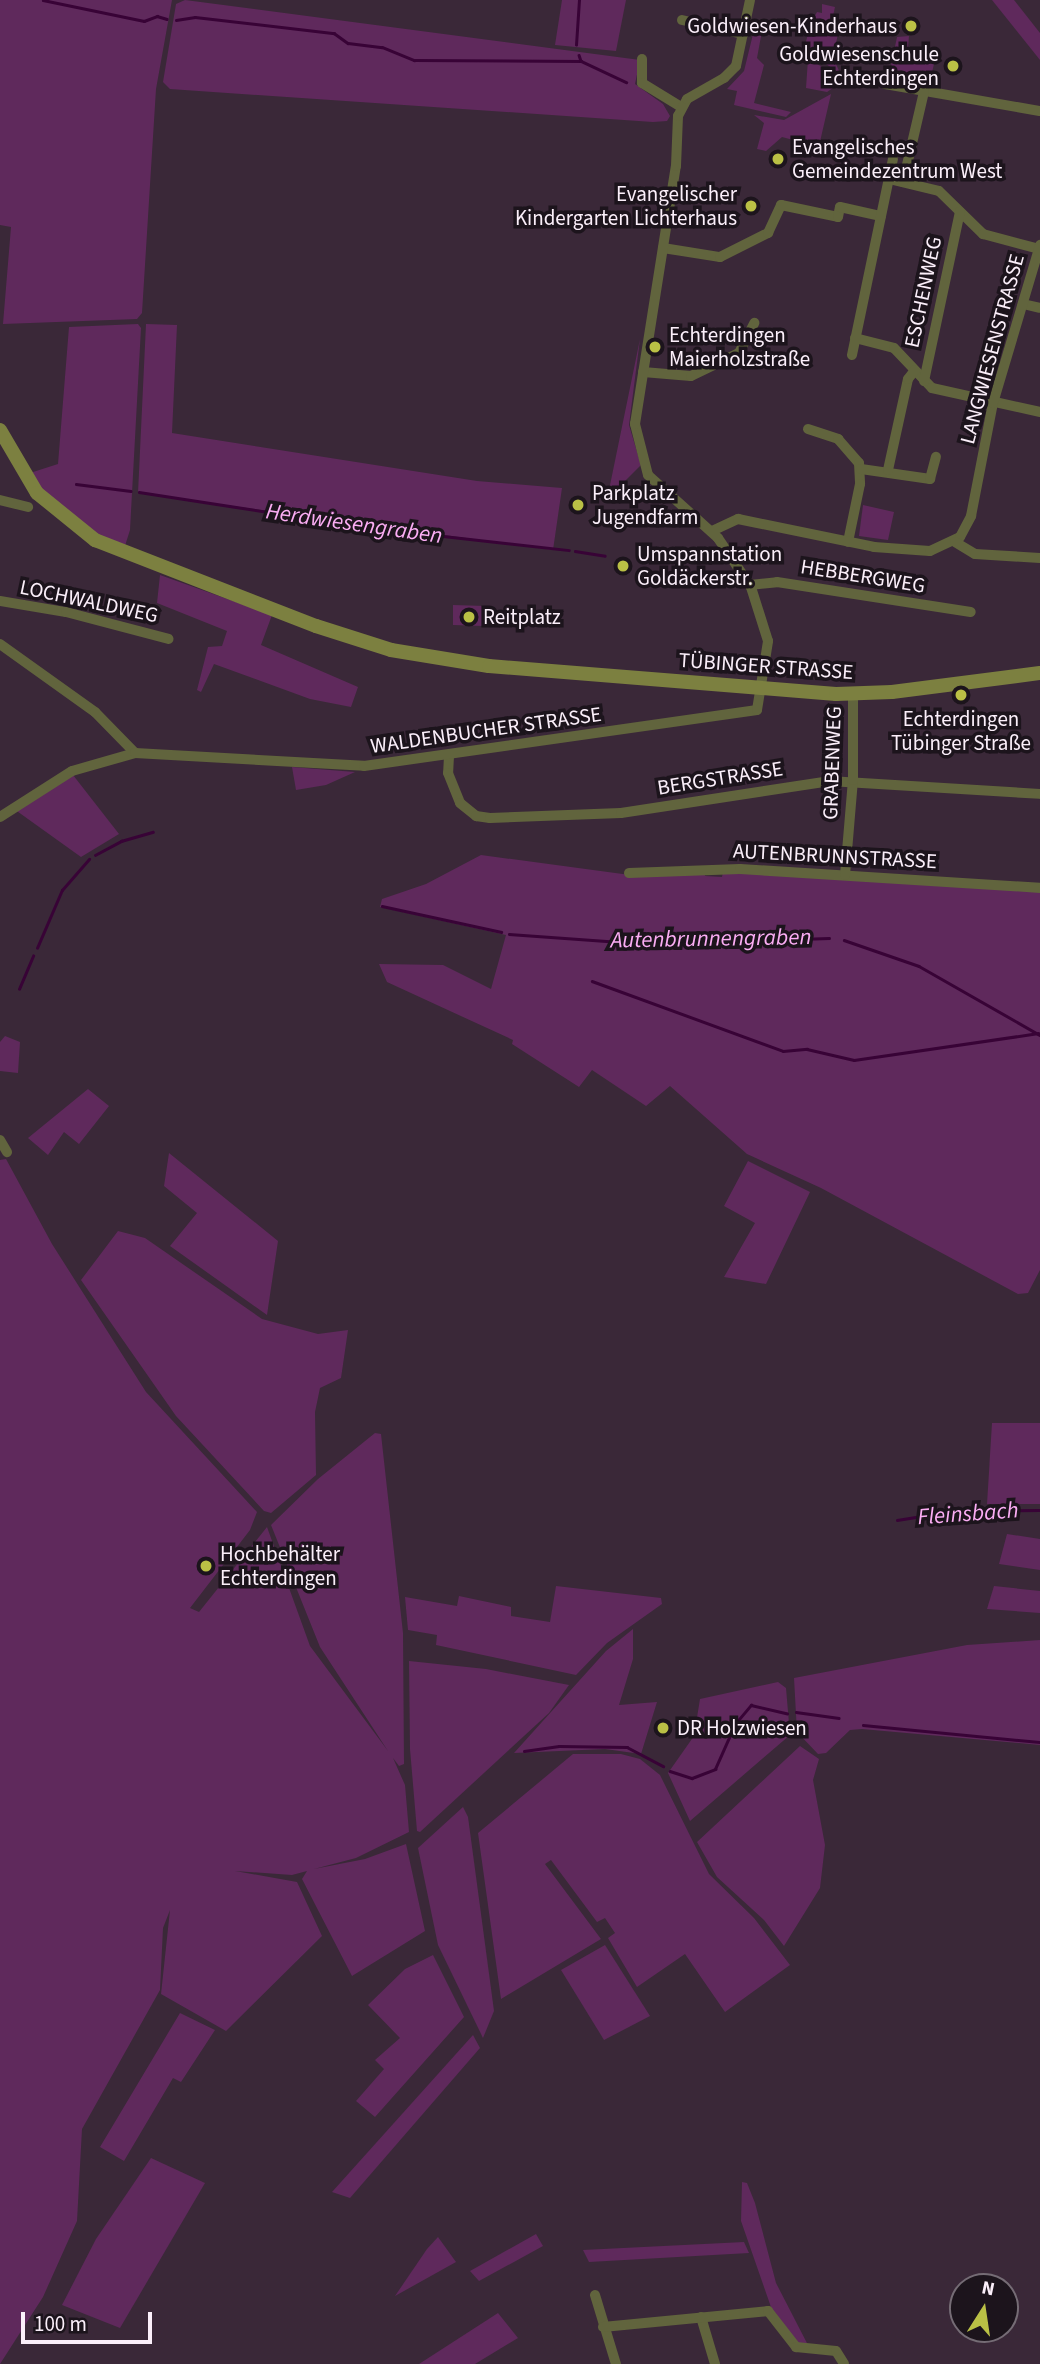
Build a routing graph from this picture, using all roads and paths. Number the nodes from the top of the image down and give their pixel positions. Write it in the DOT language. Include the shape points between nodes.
graph roads {
  1 [pos="750,0"];
  2 [pos="682,20"];
  3 [pos="743,34"];
  4 [pos="642,59"];
  5 [pos="885,84"];
  6 [pos="924,92"];
  7 [pos="681,107"];
  8 [pos="1040,111"];
  9 [pos="893,159"];
  10 [pos="889,179"];
  11 [pos="903,182"];
  12 [pos="960,212"];
  13 [pos="881,216"];
  14 [pos="1040,247"];
  15 [pos="663,248"];
  16 [pos="1023,303"];
  17 [pos="1040,308"];
  18 [pos="754,323"];
  19 [pos="855,338"];
  20 [pos="852,355"];
  21 [pos="915,370"];
  22 [pos="643,372"];
  23 [pos="923,381"];
  24 [pos="993,403"];
  25 [pos="1040,412"];
  26 [pos="0,429"];
  27 [pos="808,429"];
  28 [pos="936,457"];
  29 [pos="861,468"];
  30 [pos="888,470"];
  31 [pos="0,500"];
  32 [pos="29,507"];
  33 [pos="712,531"];
  34 [pos="955,541"];
  35 [pos="848,542"];
  36 [pos="1040,558"];
  37 [pos="750,585"];
  38 [pos="0,601"];
  39 [pos="971,612"];
  40 [pos="169,639"];
  41 [pos="0,644"];
  42 [pos="1040,673"];
  43 [pos="763,688"];
  44 [pos="853,694"];
  45 [pos="135,753"];
  46 [pos="449,756"];
  47 [pos="853,780"];
  48 [pos="1040,794"];
  49 [pos="0,817"];
  50 [pos="629,873"];
  51 [pos="845,875"];
  52 [pos="1040,888"];
  53 [pos="0,1140"];
  54 [pos="7,1152"];
  55 [pos="595,2295"];
  56 [pos="701,2318"];
  57 [pos="603,2327"];
  58 [pos="616,2364"];
  59 [pos="715,2364"];
  60 [pos="845,2364"];
  1 -- 3 [label="street"];
  2 -- 3 [label="street"];
  3 -- 7 [label="street" via="731,73"];
  4 -- 7 [label="street" via="642,83"];
  5 -- 6 [label="street"];
  6 -- 8 [label="street"];
  6 -- 11 [label="street"];
  7 -- 15 [label="street"];
  9 -- 10 [label="street"];
  10 -- 11 [label="street"];
  10 -- 13 [label="street"];
  11 -- 12 [label="street" via="939,191"];
  12 -- 14 [label="street" via="983,234"];
  12 -- 23 [label="street, ESCHENWEG"];
  13 -- 15 [label="street" via="840,207 838,217 781,205 768,233 720,257"];
  13 -- 19 [label="street"];
  14 -- 16 [label="street, LANGWIESENSTRASSE"];
  15 -- 22 [label="street"];
  16 -- 17 [label="street"];
  16 -- 24 [label="street, LANGWIESENSTRASSE"];
  18 -- 22 [label="street" via="739,353 691,376"];
  19 -- 20 [label="street"];
  19 -- 21 [label="street" via="894,348"];
  21 -- 23 [label="street"];
  21 -- 30 [label="street" via="908,379"];
  22 -- 33 [label="street" via="635,425 645,468 661,490"];
  23 -- 24 [label="street" via="943,392"];
  24 -- 25 [label="street"];
  24 -- 34 [label="street, LANGWIESENSTRASSE" via="971,516"];
  26 -- 43 [label="main road, TÜBINGER STRASSE" via="25,476 50,506 114,550 357,640 425,657 489,666"];
  27 -- 29 [label="street" via="838,439"];
  28 -- 30 [label="street" via="930,479"];
  29 -- 30 [label="street"];
  29 -- 35 [label="street"];
  31 -- 32 [label="street"];
  33 -- 35 [label="street" via="738,519"];
  33 -- 37 [label="street"];
  34 -- 35 [label="street" via="930,551"];
  34 -- 36 [label="street" via="975,554"];
  37 -- 39 [label="street, HEBBERGWEG" via="777,582"];
  37 -- 43 [label="street" via="768,641"];
  38 -- 40 [label="street, LOCHWALDWEG" via="66,612"];
  41 -- 45 [label="street" via="96,712"];
  42 -- 44 [label="main road, TÜBINGER STRASSE"];
  43 -- 44 [label="main road, TÜBINGER STRASSE"];
  43 -- 46 [label="street, WALDENBUCHER STRASSE" via="760,706 750,714"];
  44 -- 47 [label="street, GRABENWEG"];
  45 -- 46 [label="street, WALDENBUCHER STRASSE" via="364,766"];
  45 -- 49 [label="street, WALDENBUCHER STRASSE" via="72,771"];
  46 -- 47 [label="street, BERGSTRASSE" via="447,773 460,803 476,816 490,818 621,813"];
  47 -- 48 [label="street, BERGSTRASSE"];
  47 -- 51 [label="street, GRABENWEG"];
  50 -- 51 [label="street, AUTENBRUNNSTRASSE" via="707,868"];
  51 -- 52 [label="street, AUTENBRUNNSTRASSE"];
  53 -- 54 [label="street"];
  55 -- 57 [label="street"];
  56 -- 57 [label="street"];
  56 -- 59 [label="street"];
  56 -- 60 [label="street" via="772,2312 796,2347 836,2351"];
  57 -- 58 [label="street"];
}
